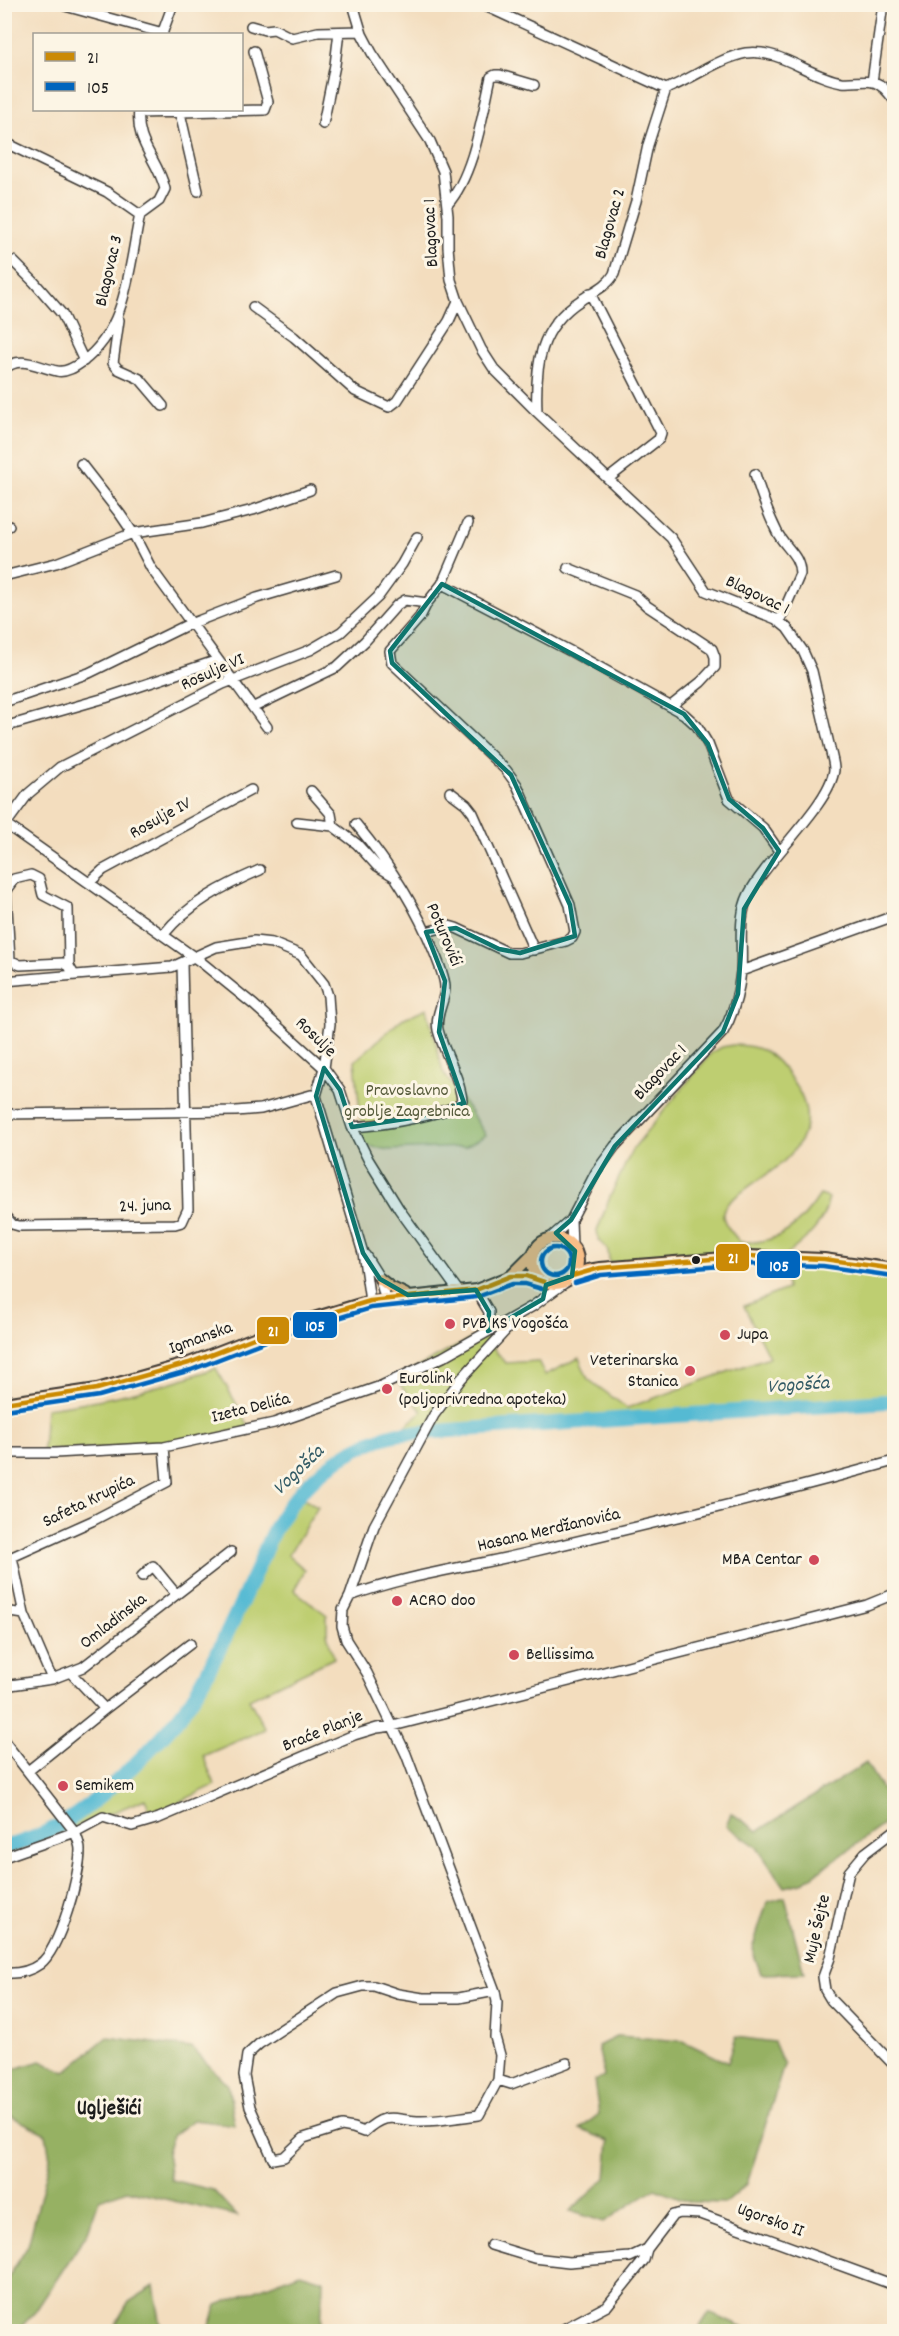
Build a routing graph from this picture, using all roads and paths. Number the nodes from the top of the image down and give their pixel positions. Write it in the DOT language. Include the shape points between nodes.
graph roads {
  1 [pos="173,4"];
  2 [pos="353,4"];
  3 [pos="481,4"];
  4 [pos="883,4"];
  5 [pos="65,6"];
  6 [pos="251,26"];
  7 [pos="361,31"];
  8 [pos="339,32"];
  9 [pos="160,33"];
  10 [pos="163,33"];
  11 [pos="255,51"];
  12 [pos="872,82"];
  13 [pos="534,85"];
  14 [pos="666,89"];
  15 [pos="894,100"];
  16 [pos="139,111"];
  17 [pos="223,111"];
  18 [pos="243,111"];
  19 [pos="180,112"];
  20 [pos="322,124"];
  21 [pos="4,142"];
  22 [pos="198,191"];
  23 [pos="447,205"];
  24 [pos="140,215"];
  25 [pos="13,261"];
  26 [pos="590,293"];
  27 [pos="458,301"];
  28 [pos="253,307"];
  29 [pos="120,312"];
  30 [pos="84,361"];
  31 [pos="4,369"];
  32 [pos="164,406"];
  33 [pos="537,412"];
  34 [pos="81,464"];
  35 [pos="754,474"];
  36 [pos="609,478"];
  37 [pos="310,490"];
  38 [pos="468,523"];
  39 [pos="133,533"];
  40 [pos="417,537"];
  41 [pos="568,568"];
  42 [pos="336,575"];
  43 [pos="4,576"];
  44 [pos="442,584"];
  45 [pos="427,603"];
  46 [pos="779,622"];
  47 [pos="192,623"];
  48 [pos="218,660"];
  49 [pos="234,680"];
  50 [pos="4,702"];
  51 [pos="671,706"];
  52 [pos="254,707"];
  53 [pos="4,727"];
  54 [pos="267,727"];
  55 [pos="250,790"];
  56 [pos="311,791"];
  57 [pos="450,792"];
  58 [pos="297,822"];
  59 [pos="5,823"];
  60 [pos="356,824"];
  61 [pos="333,825"];
  62 [pos="779,851"];
  63 [pos="260,870"];
  64 [pos="398,878"];
  65 [pos="90,882"];
  66 [pos="894,916"];
  67 [pos="426,932"];
  68 [pos="164,934"];
  69 [pos="534,950"];
  70 [pos="193,957"];
  71 [pos="182,964"];
  72 [pos="71,971"];
  73 [pos="741,971"];
  74 [pos="4,981"];
  75 [pos="324,1068"];
  76 [pos="316,1096"];
  77 [pos="186,1113"];
  78 [pos="4,1114"];
  79 [pos="352,1127"];
  80 [pos="4,1215"];
  81 [pos="571,1220"];
  82 [pos="548,1240"];
  83 [pos="575,1252"];
  84 [pos="363,1253"];
  85 [pos="533,1254"];
  86 [pos="600,1268"];
  87 [pos="894,1269"];
  88 [pos="511,1276"];
  89 [pos="570,1278"];
  90 [pos="380,1279"];
  91 [pos="545,1282"];
  92 [pos="476,1290"];
  93 [pos="459,1292"];
  94 [pos="408,1295"];
  95 [pos="385,1298"];
  96 [pos="543,1298"];
  97 [pos="370,1301"];
  98 [pos="522,1313"];
  99 [pos="488,1331"];
  100 [pos="4,1403"];
  101 [pos="164,1447"];
  102 [pos="4,1454"];
  103 [pos="894,1461"];
  104 [pos="231,1551"];
  105 [pos="142,1576"];
  106 [pos="176,1594"];
  107 [pos="894,1594"];
  108 [pos="350,1596"];
  109 [pos="4,1611"];
  110 [pos="24,1614"];
  111 [pos="190,1644"];
  112 [pos="70,1671"];
  113 [pos="52,1678"];
  114 [pos="4,1686"];
  115 [pos="105,1709"];
  116 [pos="393,1726"];
  117 [pos="4,1741"];
  118 [pos="28,1771"];
  119 [pos="73,1829"];
  120 [pos="894,1831"];
  121 [pos="4,1857"];
  122 [pos="4,1973"];
  123 [pos="495,1990"];
  124 [pos="567,2063"];
  125 [pos="894,2065"];
  126 [pos="498,2080"];
  127 [pos="491,2245"];
  128 [pos="647,2249"];
  129 [pos="894,2285"];
  130 [pos="558,2331"];
  1 -- 10 [label="street"];
  2 -- 7 [label="street, Blagovac 1"];
  3 -- 14 [label="street"];
  4 -- 12 [label="street"];
  5 -- 9 [label="street"];
  6 -- 8 [label="street" via="274,29 292,38"];
  7 -- 8 [label="street"];
  7 -- 23 [label="street, Blagovac 1" via="437,154"];
  8 -- 20 [label="street"];
  11 -- 18 [label="street" via="268,102 266,110"];
  12 -- 14 [label="street" via="841,82 773,55 746,53"];
  12 -- 15 [label="street"];
  13 -- 23 [label="street" via="500,75 491,77 471,160"];
  14 -- 26 [label="street, Blagovac 2" via="614,274 607,284"];
  16 -- 19 [label="street"];
  16 -- 24 [label="street, Blagovac 3" via="140,136 165,189 159,201"];
  17 -- 19 [label="street"];
  19 -- 22 [label="street"];
  21 -- 24 [label="street" via="106,192"];
  23 -- 27 [label="street, Blagovac 1" via="450,269"];
  24 -- 29 [label="street, Blagovac 3"];
  25 -- 30 [label="street" via="62,314"];
  26 -- 33 [label="street, Blagovac 2" via="566,310 543,345 537,364"];
  26 -- 36 [label="street" via="661,433"];
  27 -- 28 [label="street" via="398,401 389,407 356,391"];
  27 -- 33 [label="street, Blagovac 1" via="494,369"];
  29 -- 30 [label="street, Blagovac 3" via="102,344"];
  29 -- 32 [label="street" via="113,363 140,379"];
  30 -- 31 [label="street, Blagovac 3" via="61,372 22,362"];
  33 -- 36 [label="street, Blagovac 1"];
  34 -- 39 [label="street"];
  35 -- 46 [label="street" via="778,535 800,567"];
  36 -- 46 [label="street, Blagovac 1" via="671,538 706,591"];
  37 -- 39 [label="street" via="202,523"];
  38 -- 44 [label="street"];
  39 -- 43 [label="street" via="56,563"];
  39 -- 47 [label="street" via="151,568"];
  40 -- 49 [label="street, Rosulje VI" via="378,597 340,632 310,650"];
  41 -- 51 [label="street" via="636,595 712,649 715,667"];
  42 -- 47 [label="street" via="257,598"];
  44 -- 45 [label="street"];
  44 -- 51 [label="street"];
  45 -- 52 [label="street" via="405,600 337,667"];
  45 -- 69 [label="street" via="420,617 390,651 392,663 506,770 517,785 570,905 574,927 572,938"];
  46 -- 62 [label="street, Blagovac 1" via="794,636 812,671 834,769 819,801"];
  47 -- 48 [label="street"];
  47 -- 50 [label="street" via="89,673"];
  48 -- 49 [label="street"];
  48 -- 53 [label="street"];
  49 -- 52 [label="street"];
  49 -- 59 [label="street, Rosulje VI" via="60,767 28,794"];
  51 -- 62 [label="street" via="697,726 729,799 763,828"];
  52 -- 54 [label="street"];
  55 -- 65 [label="street, Rosulje IV" via="103,870"];
  56 -- 61 [label="street" via="331,814"];
  57 -- 69 [label="street" via="473,813"];
  58 -- 61 [label="street"];
  59 -- 65 [label="street, Rosulje"];
  60 -- 64 [label="street, Poturovići"];
  61 -- 64 [label="street" via="377,866"];
  62 -- 73 [label="street, Blagovac 1" via="749,894 744,909"];
  63 -- 68 [label="street" via="208,896"];
  64 -- 67 [label="street, Poturovići"];
  65 -- 68 [label="street, Rosulje"];
  66 -- 73 [label="street"];
  67 -- 69 [label="street" via="449,926 509,953"];
  67 -- 79 [label="street, Poturovići" via="445,981 437,1024 462,1100 453,1108 418,1118"];
  68 -- 70 [label="street, Rosulje"];
  70 -- 71 [label="street"];
  70 -- 75 [label="street, Rosulje"];
  70 -- 75 [label="street" via="216,947 254,940 301,955 324,984 328,996 331,1017"];
  71 -- 72 [label="street" via="172,968"];
  71 -- 77 [label="street"];
  72 -- 72 [label="street" via="63,963 20,965 10,960 6,890 14,879 39,879 43,895 69,908"];
  72 -- 74 [label="street"];
  73 -- 81 [label="street, Blagovac 1" via="732,1016 723,1032 615,1146 596,1172"];
  75 -- 76 [label="street"];
  75 -- 79 [label="street, Rosulje" via="340,1090"];
  76 -- 77 [label="street" via="261,1109"];
  76 -- 84 [label="street"];
  77 -- 78 [label="street"];
  77 -- 80 [label="street, 24. juna" via="188,1209 182,1222 19,1226"];
  79 -- 93 [label="street, Rosulje" via="399,1209"];
  81 -- 82 [label="street"];
  81 -- 83 [label="street, Blagovac 1"];
  82 -- 83 [label="main road" via="561,1240"];
  82 -- 85 [label="main road"];
  83 -- 86 [label="main road" via="582,1261"];
  83 -- 89 [label="main road" via="578,1263"];
  84 -- 90 [label="street"];
  84 -- 97 [label="street"];
  85 -- 88 [label="main road, Igmanska"];
  85 -- 91 [label="main road" via="533,1270"];
  86 -- 87 [label="main road" via="749,1256 824,1259"];
  86 -- 89 [label="main road"];
  88 -- 91 [label="main road"];
  88 -- 92 [label="main road, Igmanska"];
  89 -- 91 [label="main road" via="553,1284"];
  89 -- 96 [label="street, Izeta Delića"];
  90 -- 94 [label="main road"];
  90 -- 95 [label="street"];
  91 -- 96 [label="street"];
  92 -- 93 [label="main road, Igmanska"];
  92 -- 99 [label="street" via="485,1306"];
  93 -- 94 [label="main road, Igmanska"];
  94 -- 95 [label="main road, Igmanska"];
  95 -- 97 [label="main road, Igmanska"];
  96 -- 98 [label="street, Izeta Delića"];
  97 -- 100 [label="main road, Igmanska" via="277,1329 189,1363 97,1389"];
  98 -- 99 [label="street, Izeta Delića"];
  98 -- 108 [label="street" via="461,1379 434,1415 374,1526"];
  99 -- 101 [label="street, Izeta Delića" via="381,1386 274,1422"];
  101 -- 102 [label="street, Izeta Delića"];
  101 -- 110 [label="street, Safeta Krupića" via="167,1482 12,1557"];
  103 -- 108 [label="street, Hasana Merdžanovića" via="780,1493 377,1586"];
  104 -- 106 [label="street, Omladinska"];
  105 -- 106 [label="street, Omladinska" via="153,1566"];
  106 -- 112 [label="street, Omladinska" via="83,1667"];
  107 -- 116 [label="street" via="867,1605"];
  108 -- 116 [label="street" via="343,1610 346,1640"];
  109 -- 110 [label="street"];
  110 -- 113 [label="street, Safeta Krupića"];
  111 -- 115 [label="street"];
  112 -- 113 [label="street, Omladinska"];
  112 -- 115 [label="street, Omladinska"];
  113 -- 114 [label="street, Omladinska"];
  115 -- 118 [label="street"];
  116 -- 119 [label="street, Braće Planje" via="354,1735 137,1826 103,1817"];
  116 -- 123 [label="street, Braće Planje"];
  117 -- 118 [label="street"];
  118 -- 119 [label="street"];
  119 -- 121 [label="street, Braće Planje"];
  119 -- 122 [label="street" via="80,1854 67,1915 41,1963 15,1974"];
  120 -- 125 [label="street, Muje Šejte" via="865,1853 849,1872 823,1977 831,2000"];
  123 -- 126 [label="street, Braće Planje"];
  123 -- 126 [label="street, Braće Planje" via="459,1998 423,1998 374,1986 337,1993 259,2044 247,2055 244,2076 250,2107 273,2159 284,2157 304,2138 342,2126 364,2132 386,2118 417,2121 479,2115"];
  124 -- 126 [label="street" via="511,2084"];
  127 -- 128 [label="street" via="534,2258 569,2262 630,2257"];
  128 -- 129 [label="street, Ugorsko II" via="673,2215 700,2214"];
  128 -- 130 [label="street, Ugorsko II" via="644,2260 607,2306"];
}
